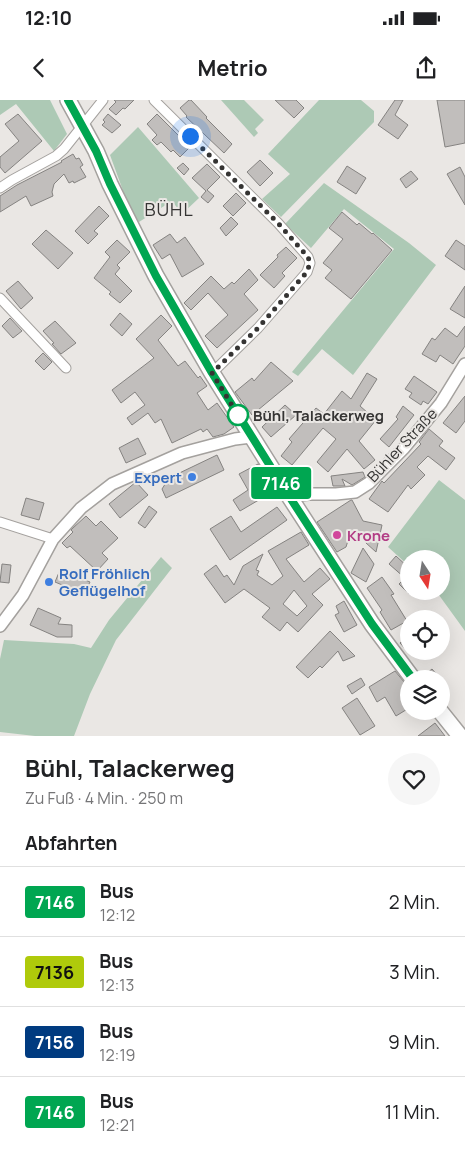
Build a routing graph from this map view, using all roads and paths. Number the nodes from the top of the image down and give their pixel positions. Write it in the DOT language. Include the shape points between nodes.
graph roads {
  1 [pos="68,100"];
  2 [pos="103,100"];
  3 [pos="154,100"];
  4 [pos="82,125"];
  5 [pos="0,188"];
  6 [pos="0,298"];
  7 [pos="465,364"];
  8 [pos="66,368"];
  9 [pos="212,373"];
  10 [pos="251,437"];
  11 [pos="289,496"];
  12 [pos="0,523"];
  13 [pos="53,538"];
  14 [pos="0,626"];
  15 [pos="406,670"];
  16 [pos="447,720"];
  17 [pos="460,736"];
  1 -- 4 [label="main road"];
  2 -- 4 [label="street"];
  3 -- 9 [label="street" via="278,223 310,263 307,272 264,321"];
  4 -- 5 [label="street" via="56,156"];
  4 -- 9 [label="main road" via="156,276"];
  6 -- 8 [label="street"];
  7 -- 11 [label="street, Bühler Straße" via="441,403 404,448 369,483 355,492"];
  9 -- 10 [label="main road"];
  10 -- 11 [label="main road"];
  10 -- 13 [label="street" via="182,453 112,484 81,508"];
  11 -- 15 [label="main road" via="372,624"];
  12 -- 13 [label="street"];
  13 -- 14 [label="street" via="24,596"];
  16 -- 17 [label="main road"];
}
